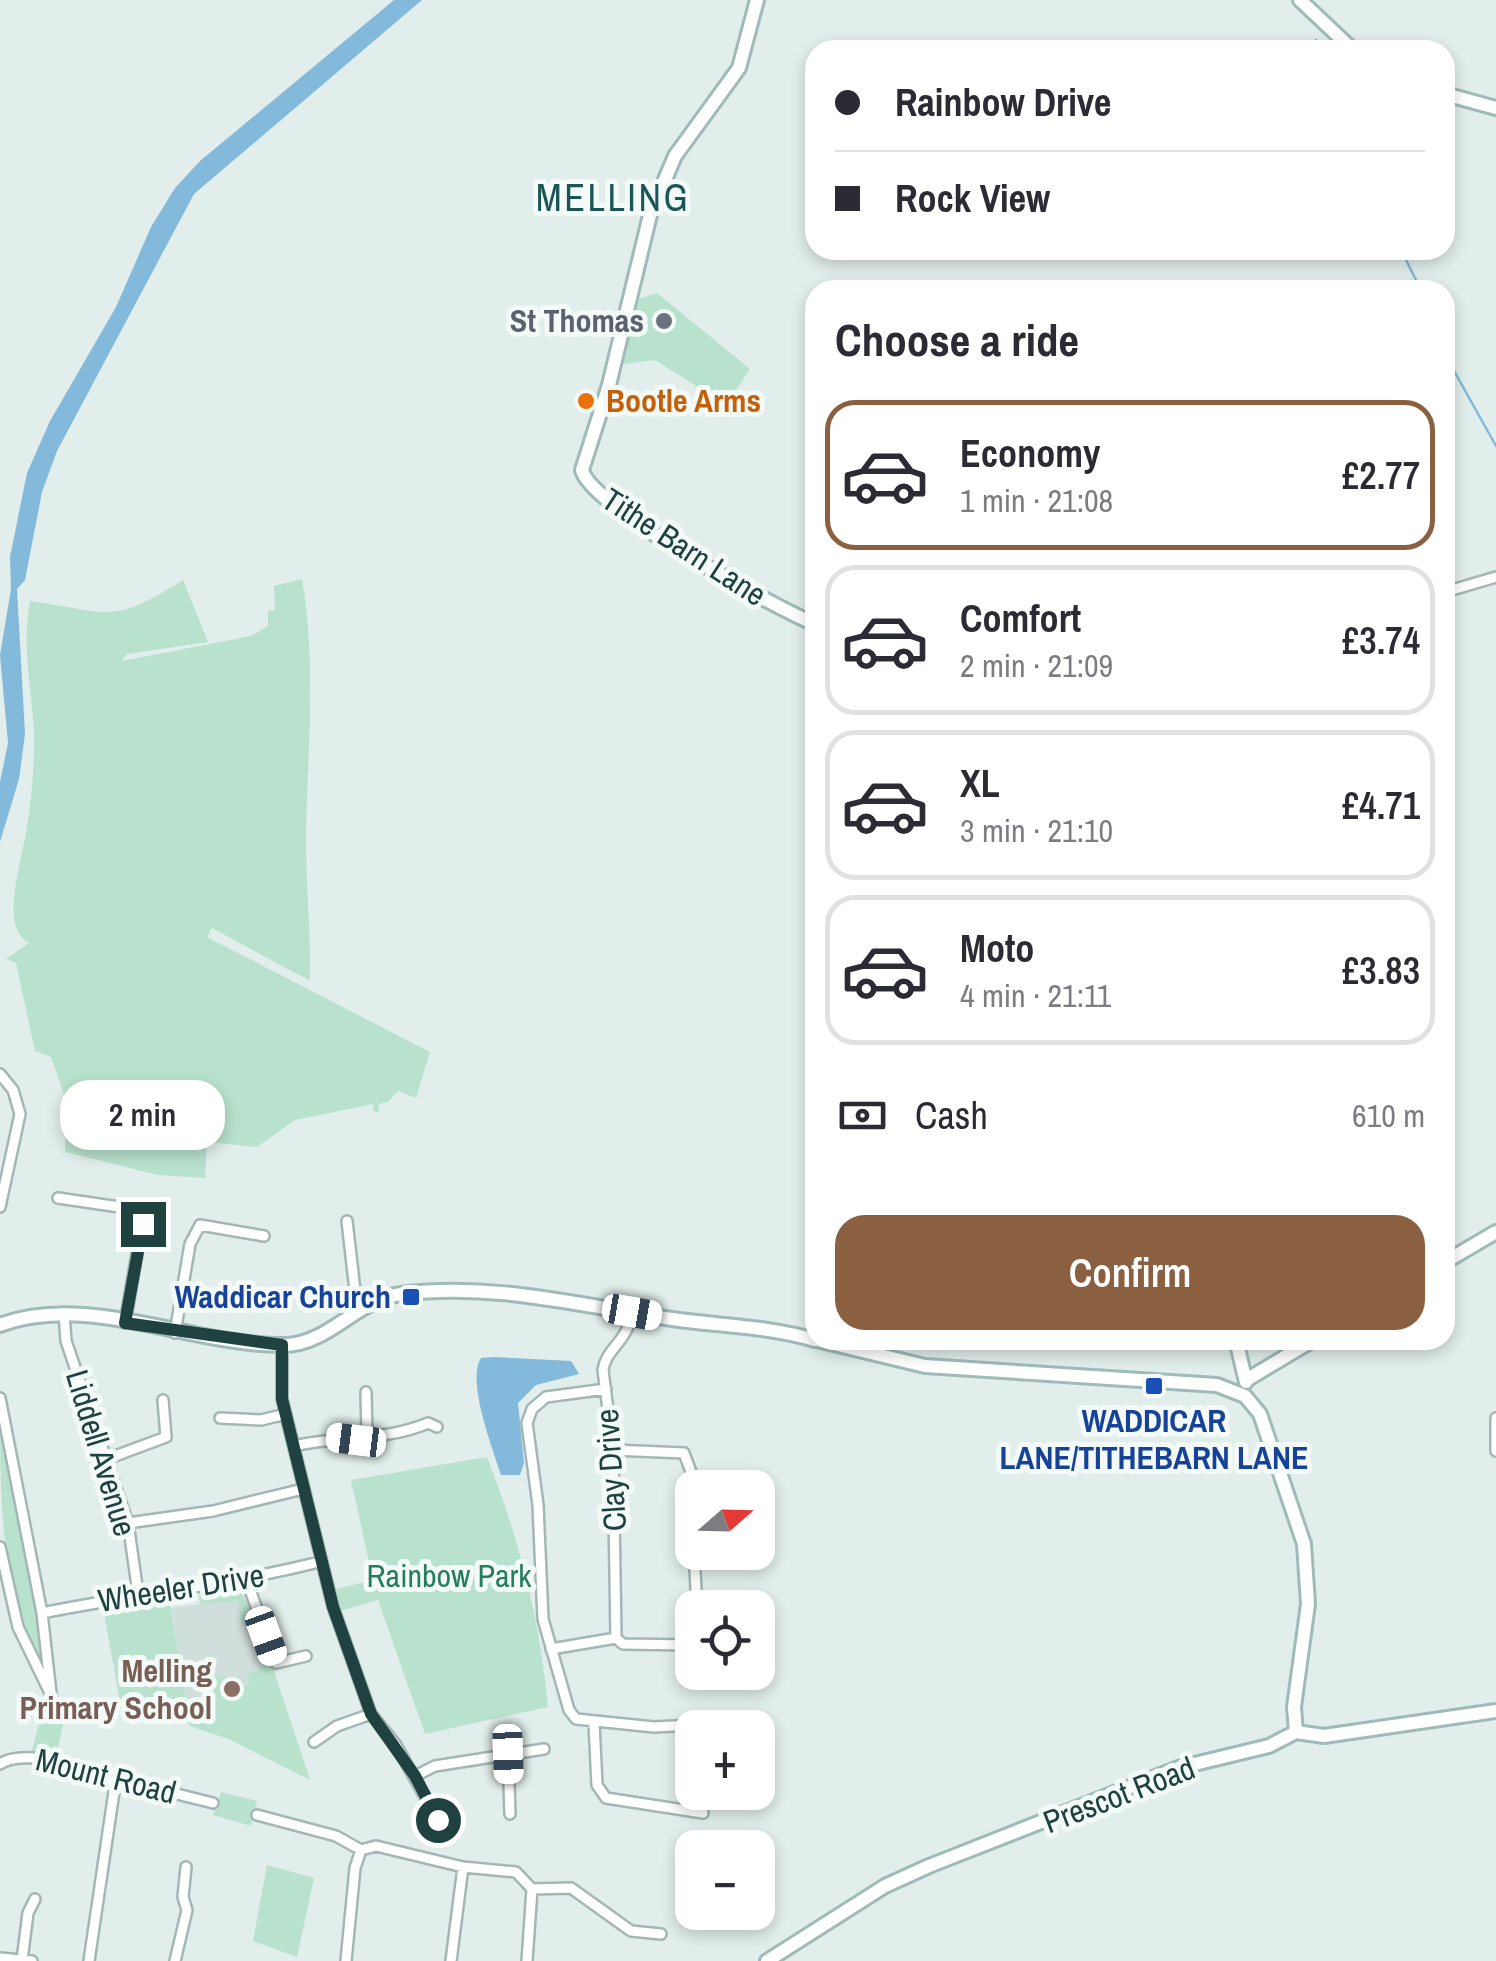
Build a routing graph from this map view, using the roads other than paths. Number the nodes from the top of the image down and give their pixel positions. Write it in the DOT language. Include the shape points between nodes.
graph roads {
  1 [pos="756,0"];
  2 [pos="1300,0"];
  3 [pos="1342,40"];
  4 [pos="1455,97"];
  5 [pos="1496,108"];
  6 [pos="1496,577"];
  7 [pos="1455,589"];
  8 [pos="805,619"];
  9 [pos="0,1074"];
  10 [pos="20,1120"];
  11 [pos="32,1123"];
  12 [pos="0,1140"];
  13 [pos="13,1142"];
  14 [pos="58,1198"];
  15 [pos="0,1208"];
  16 [pos="347,1221"];
  17 [pos="1496,1232"];
  18 [pos="264,1236"];
  19 [pos="1455,1256"];
  20 [pos="357,1308"];
  21 [pos="64,1312"];
  22 [pos="632,1312"];
  23 [pos="125,1323"];
  24 [pos="0,1324"];
  25 [pos="175,1333"];
  26 [pos="805,1337"];
  27 [pos="282,1345"];
  28 [pos="858,1350"];
  29 [pos="1239,1350"];
  30 [pos="1296,1350"];
  31 [pos="1248,1379"];
  32 [pos="606,1389"];
  33 [pos="366,1392"];
  34 [pos="1239,1392"];
  35 [pos="0,1398"];
  36 [pos="163,1400"];
  37 [pos="286,1414"];
  38 [pos="220,1418"];
  39 [pos="1496,1418"];
  40 [pos="437,1428"];
  41 [pos="367,1436"];
  42 [pos="294,1446"];
  43 [pos="613,1450"];
  44 [pos="1496,1451"];
  45 [pos="108,1459"];
  46 [pos="690,1470"];
  47 [pos="303,1489"];
  48 [pos="128,1523"];
  49 [pos="0,1548"];
  50 [pos="319,1562"];
  51 [pos="247,1581"];
  52 [pos="138,1593"];
  53 [pos="42,1613"];
  54 [pos="616,1638"];
  55 [pos="675,1645"];
  56 [pos="551,1649"];
  57 [pos="306,1656"];
  58 [pos="50,1668"];
  59 [pos="37,1671"];
  60 [pos="1496,1711"];
  61 [pos="371,1714"];
  62 [pos="594,1722"];
  63 [pos="675,1724"];
  64 [pos="1296,1732"];
  65 [pos="314,1742"];
  66 [pos="544,1750"];
  67 [pos="508,1754"];
  68 [pos="0,1764"];
  69 [pos="415,1776"];
  70 [pos="115,1785"];
  71 [pos="213,1802"];
  72 [pos="703,1812"];
  73 [pos="510,1814"];
  74 [pos="256,1815"];
  75 [pos="438,1820"];
  76 [pos="361,1850"];
  77 [pos="186,1867"];
  78 [pos="462,1867"];
  79 [pos="532,1889"];
  80 [pos="35,1899"];
  81 [pos="662,1934"];
  82 [pos="0,1958"];
  83 [pos="19,1960"];
  84 [pos="32,1961"];
  85 [pos="88,1961"];
  86 [pos="175,1961"];
  87 [pos="346,1961"];
  88 [pos="450,1961"];
  89 [pos="527,1961"];
  90 [pos="767,1961"];
  1 -- 8 [label="street, Tithe Barn Lane" via="739,68 675,156 650,215 583,464 585,480 664,539"];
  2 -- 3 [label="street"];
  4 -- 5 [label="street"];
  6 -- 7 [label="street"];
  9 -- 10 [label="street" via="18,1102"];
  10 -- 11 [label="street"];
  10 -- 13 [label="street"];
  12 -- 13 [label="street"];
  13 -- 15 [label="street"];
  14 -- 23 [label="street" via="133,1209 142,1218"];
  16 -- 20 [label="street"];
  17 -- 19 [label="street"];
  18 -- 25 [label="street" via="200,1225 190,1244"];
  20 -- 22 [label="street" via="400,1294 493,1291"];
  20 -- 27 [label="street" via="316,1337"];
  21 -- 23 [label="street"];
  21 -- 24 [label="street"];
  21 -- 45 [label="street, Liddell Avenue" via="66,1341"];
  22 -- 26 [label="street"];
  22 -- 32 [label="street, Clay Drive" via="629,1334 604,1360"];
  23 -- 25 [label="street"];
  25 -- 27 [label="street"];
  27 -- 37 [label="street"];
  28 -- 34 [label="street" via="925,1366"];
  29 -- 31 [label="street"];
  30 -- 31 [label="street"];
  31 -- 34 [label="street"];
  32 -- 43 [label="street, Clay Drive"];
  32 -- 56 [label="street" via="546,1397 527,1423"];
  33 -- 41 [label="street"];
  34 -- 64 [label="street" via="1268,1432 1307,1562"];
  35 -- 53 [label="street"];
  36 -- 45 [label="street" via="166,1437"];
  37 -- 38 [label="street"];
  37 -- 42 [label="street"];
  39 -- 44 [label="street"];
  40 -- 41 [label="street" via="428,1423 398,1436"];
  41 -- 42 [label="street"];
  42 -- 47 [label="street"];
  43 -- 46 [label="street" via="684,1454"];
  43 -- 54 [label="street, Clay Drive"];
  45 -- 48 [label="street, Liddell Avenue"];
  47 -- 48 [label="street"];
  47 -- 50 [label="street"];
  48 -- 52 [label="street, Liddell Avenue"];
  49 -- 59 [label="street" via="18,1627"];
  50 -- 51 [label="street, Wheeler Drive"];
  50 -- 61 [label="street"];
  51 -- 52 [label="street, Wheeler Drive"];
  51 -- 57 [label="street" via="276,1663"];
  52 -- 53 [label="street, Wheeler Drive"];
  53 -- 58 [label="street"];
  54 -- 55 [label="street" via="624,1644"];
  54 -- 56 [label="street"];
  56 -- 62 [label="street" via="570,1710 576,1719"];
  58 -- 59 [label="street"];
  58 -- 59 [label="street" via="52,1699"];
  60 -- 64 [label="street, Prescot Road" via="1324,1736"];
  61 -- 65 [label="street"];
  61 -- 69 [label="street"];
  62 -- 63 [label="street"];
  62 -- 72 [label="street" via="597,1785 606,1798"];
  64 -- 90 [label="street, Prescot Road" via="1269,1746 1178,1768 900,1878"];
  66 -- 67 [label="street"];
  67 -- 69 [label="street" via="435,1766"];
  67 -- 73 [label="street"];
  68 -- 70 [label="street, Mount Road" via="30,1756 106,1776"];
  69 -- 75 [label="street"];
  70 -- 71 [label="street, Mount Road" via="128,1782"];
  70 -- 85 [label="street"];
  74 -- 76 [label="street" via="336,1836"];
  76 -- 78 [label="street" via="376,1846"];
  76 -- 87 [label="street"];
  77 -- 86 [label="street"];
  78 -- 79 [label="street" via="516,1872"];
  78 -- 88 [label="street"];
  79 -- 81 [label="street" via="570,1888 631,1931"];
  79 -- 89 [label="street"];
  80 -- 83 [label="street"];
  82 -- 83 [label="street"];
  83 -- 84 [label="street"];
}
